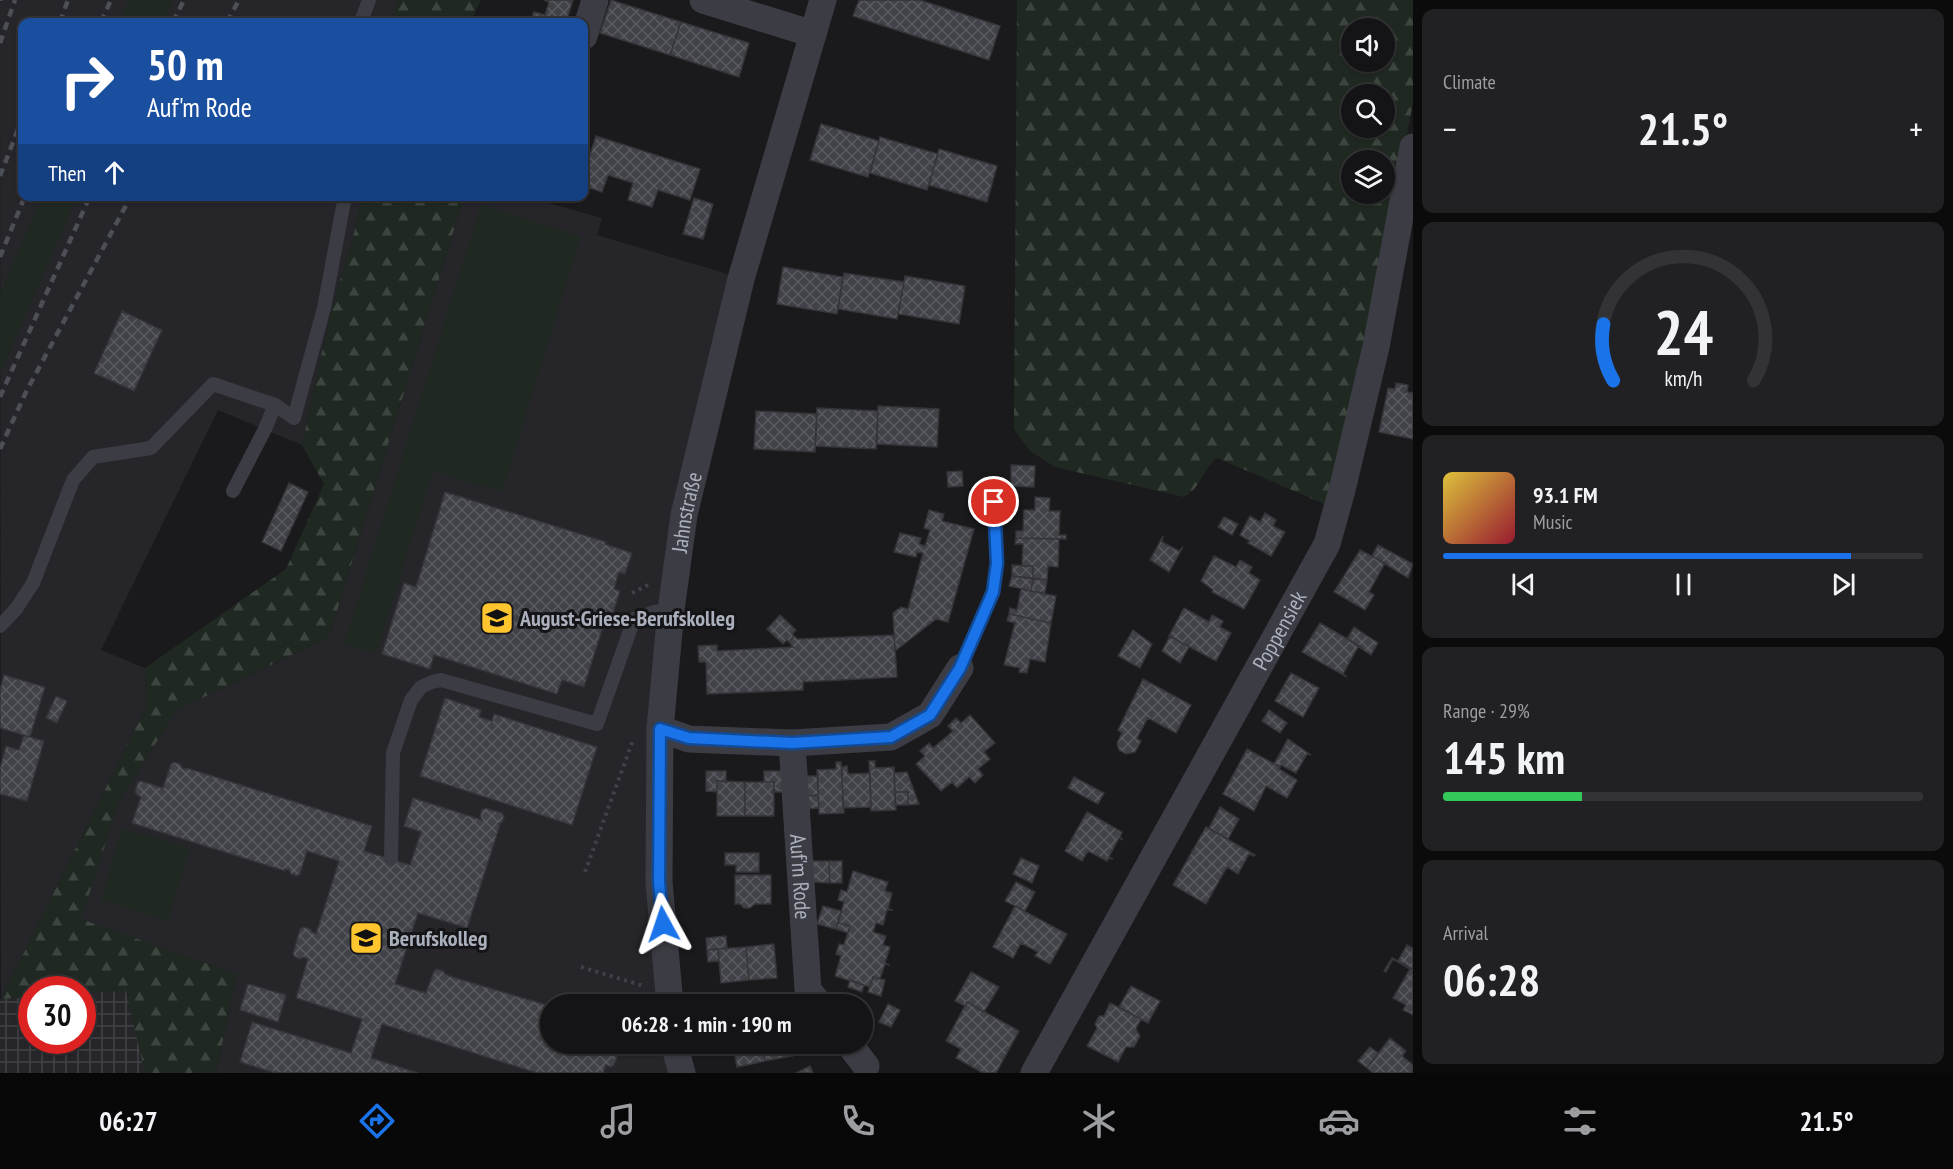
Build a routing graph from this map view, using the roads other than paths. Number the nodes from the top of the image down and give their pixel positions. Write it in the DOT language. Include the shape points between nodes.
graph roads {
  1 [pos="369,0"];
  2 [pos="595,0"];
  3 [pos="703,0"];
  4 [pos="823,0"];
  5 [pos="362,18"];
  6 [pos="588,23"];
  7 [pos="813,34"];
  8 [pos="1413,147"];
  9 [pos="344,201"];
  10 [pos="275,405"];
  11 [pos="233,491"];
  12 [pos="994,502"];
  13 [pos="671,610"];
  14 [pos="0,626"];
  15 [pos="960,668"];
  16 [pos="648,729"];
  17 [pos="792,743"];
  18 [pos="391,859"];
  19 [pos="660,994"];
  20 [pos="811,994"];
  21 [pos="677,1054"];
  22 [pos="857,1054"];
  23 [pos="866,1066"];
  24 [pos="682,1073"];
  25 [pos="1034,1073"];
  1 -- 5 [label="lane"];
  2 -- 6 [label="street"];
  3 -- 7 [label="street"];
  4 -- 7 [label="street, Jahnstraße"];
  7 -- 13 [label="street, Jahnstraße" via="741,279 684,515"];
  8 -- 25 [label="street, Poppensiek" via="1376,347 1327,544"];
  9 -- 10 [label="lane" via="324,308 294,418"];
  10 -- 11 [label="lane"];
  10 -- 14 [label="lane" via="213,384 151,448 93,457 73,480 33,583"];
  12 -- 15 [label="lane" via="997,563 993,592"];
  13 -- 16 [label="street, Jahnstraße"];
  13 -- 18 [label="lane" via="634,619 597,724 441,680 422,687 411,700 393,753"];
  15 -- 17 [label="street" via="930,715 891,737"];
  16 -- 17 [label="street" via="689,738"];
  16 -- 19 [label="street, Jahnstraße" via="659,882"];
  17 -- 20 [label="street, Auf'm Rode"];
  21 -- 24 [label="street"];
  22 -- 23 [label="street"];
}
